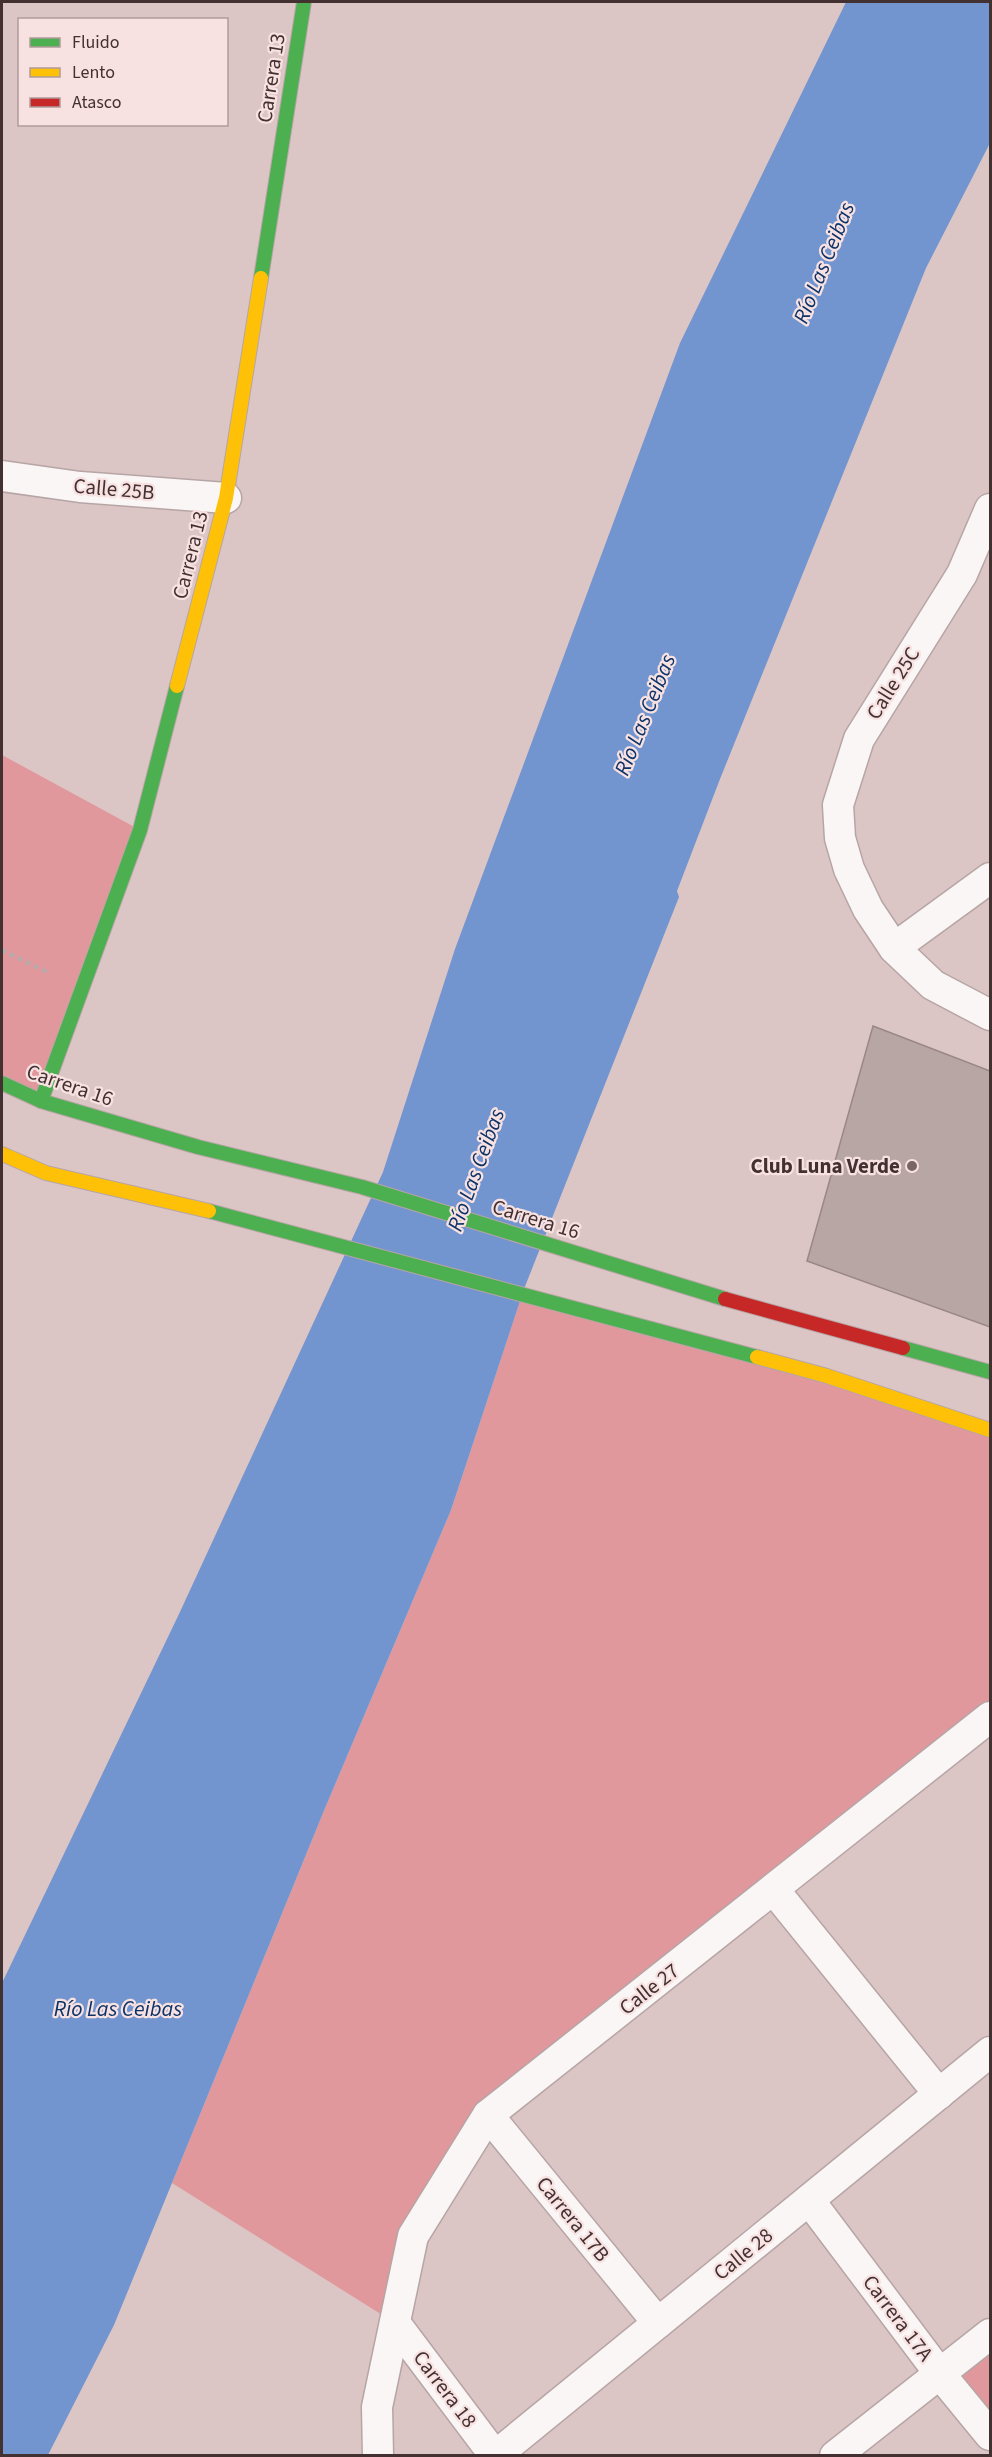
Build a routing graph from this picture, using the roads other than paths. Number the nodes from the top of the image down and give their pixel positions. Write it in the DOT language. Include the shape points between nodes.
graph roads {
  1 [pos="304,2"];
  2 [pos="2,476"];
  3 [pos="226,498"];
  4 [pos="990,509"];
  5 [pos="990,878"];
  6 [pos="894,948"];
  7 [pos="990,1015"];
  8 [pos="2,1083"];
  9 [pos="41,1101"];
  10 [pos="2,1154"];
  11 [pos="990,1372"];
  12 [pos="989,1429"];
  13 [pos="990,1717"];
  14 [pos="774,1890"];
  15 [pos="990,2052"];
  16 [pos="939,2094"];
  17 [pos="488,2115"];
  18 [pos="809,2200"];
  19 [pos="395,2323"];
  20 [pos="658,2323"];
  21 [pos="990,2334"];
  22 [pos="940,2374"];
  23 [pos="990,2435"];
  24 [pos="378,2456"];
  25 [pos="495,2456"];
  26 [pos="835,2456"];
  1 -- 3 [label="main road, Carrera 13"];
  2 -- 3 [label="street, Calle 25B" via="80,487"];
  3 -- 9 [label="main road, Carrera 13" via="140,831"];
  4 -- 6 [label="street, Calle 25C" via="962,574 859,739 838,805 840,838 849,869 868,909"];
  5 -- 6 [label="street"];
  6 -- 7 [label="street, Calle 25C" via="933,985"];
  8 -- 9 [label="main road, Carrera 16"];
  9 -- 11 [label="main road, Carrera 16" via="198,1147 362,1187 689,1289"];
  10 -- 12 [label="main road" via="46,1173 180,1203 827,1376"];
  13 -- 14 [label="street, Calle 27"];
  14 -- 16 [label="street"];
  14 -- 17 [label="street, Calle 27"];
  15 -- 16 [label="street, Calle 28"];
  16 -- 18 [label="street, Calle 28"];
  17 -- 19 [label="street, Calle 27" via="413,2236"];
  17 -- 20 [label="street, Carrera 17B"];
  18 -- 20 [label="street, Calle 28"];
  18 -- 22 [label="street, Carrera 17A"];
  19 -- 24 [label="street, Calle 27" via="377,2407"];
  19 -- 25 [label="street, Carrera 18"];
  20 -- 25 [label="street, Calle 28"];
  21 -- 22 [label="street"];
  22 -- 23 [label="street, Carrera 17A"];
  22 -- 26 [label="street"];
}
